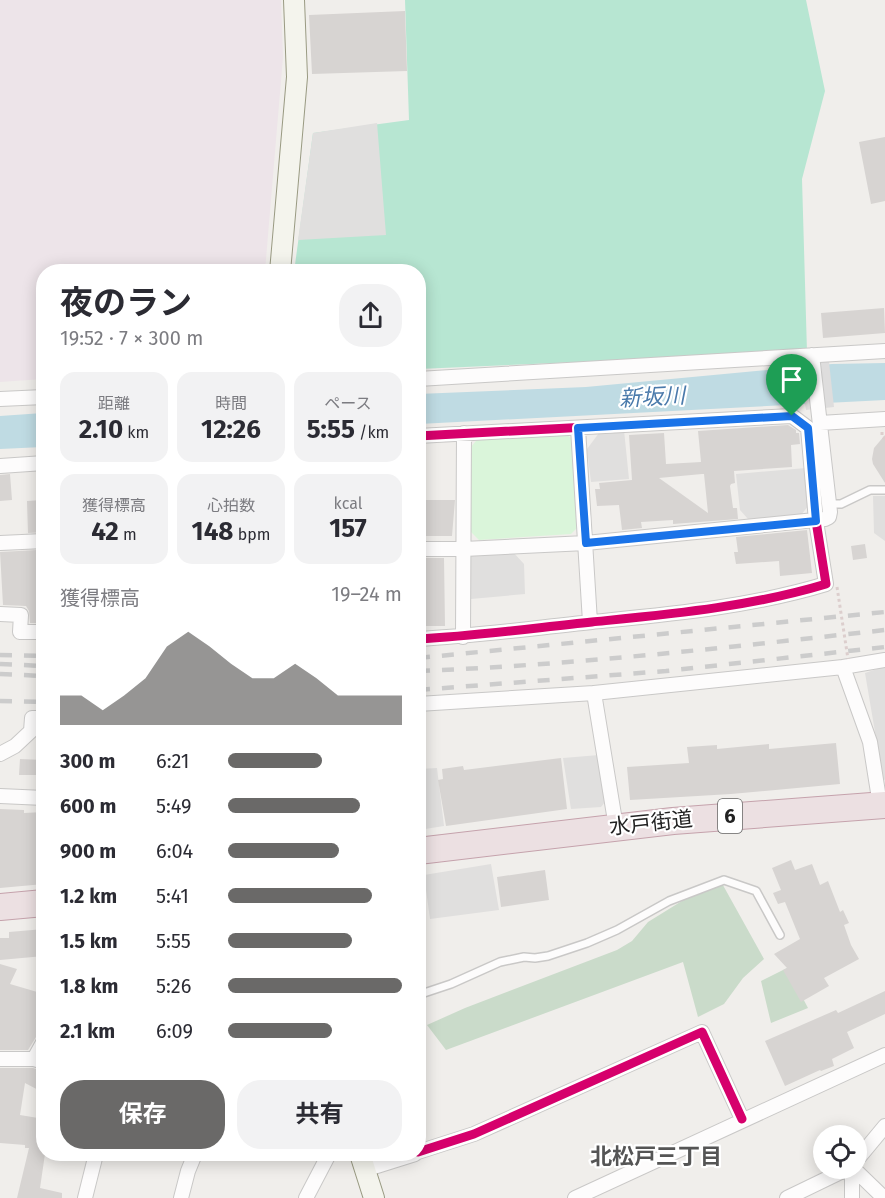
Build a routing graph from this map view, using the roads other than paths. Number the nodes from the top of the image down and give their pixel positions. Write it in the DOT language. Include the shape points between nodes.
graph roads {
  1 [pos="294,0"];
  2 [pos="281,264"];
  3 [pos="885,351"];
  4 [pos="812,359"];
  5 [pos="426,379"];
  6 [pos="36,397"];
  7 [pos="0,399"];
  8 [pos="819,416"];
  9 [pos="885,419"];
  10 [pos="578,428"];
  11 [pos="464,433"];
  12 [pos="426,435"];
  13 [pos="36,464"];
  14 [pos="0,466"];
  15 [pos="885,490"];
  16 [pos="829,504"];
  17 [pos="816,521"];
  18 [pos="36,541"];
  19 [pos="0,543"];
  20 [pos="586,543"];
  21 [pos="426,549"];
  22 [pos="464,549"];
  23 [pos="0,614"];
  24 [pos="590,622"];
  25 [pos="36,632"];
  26 [pos="463,637"];
  27 [pos="426,639"];
  28 [pos="885,660"];
  29 [pos="846,663"];
  30 [pos="594,693"];
  31 [pos="426,704"];
  32 [pos="36,718"];
  33 [pos="0,754"];
  34 [pos="0,796"];
  35 [pos="36,798"];
  36 [pos="882,805"];
  37 [pos="616,827"];
  38 [pos="426,850"];
  39 [pos="36,904"];
  40 [pos="0,907"];
  41 [pos="780,936"];
  42 [pos="426,992"];
  43 [pos="885,1055"];
  44 [pos="0,1059"];
  45 [pos="36,1061"];
  46 [pos="742,1119"];
  47 [pos="885,1126"];
  48 [pos="867,1148"];
  49 [pos="426,1150"];
  50 [pos="94,1161"];
  51 [pos="192,1161"];
  52 [pos="325,1161"];
  53 [pos="362,1162"];
  54 [pos="828,1179"];
  55 [pos="851,1179"];
  56 [pos="863,1179"];
  57 [pos="85,1198"];
  58 [pos="181,1198"];
  59 [pos="306,1198"];
  60 [pos="374,1198"];
  61 [pos="575,1198"];
  62 [pos="787,1198"];
  63 [pos="852,1198"];
  64 [pos="884,1198"];
  1 -- 2 [label="street" via="297,77"];
  3 -- 4 [label="street"];
  4 -- 5 [label="street"];
  4 -- 8 [label="street"];
  6 -- 7 [label="street"];
  8 -- 9 [label="street"];
  8 -- 16 [label="street"];
  10 -- 11 [label="street"];
  10 -- 17 [label="street" via="792,416 808,428"];
  10 -- 20 [label="street"];
  11 -- 12 [label="street"];
  11 -- 22 [label="street"];
  13 -- 14 [label="street"];
  15 -- 16 [label="lane" via="870,490 841,504"];
  16 -- 17 [label="street" via="829,517"];
  17 -- 20 [label="street"];
  17 -- 24 [label="street" via="826,584 757,602"];
  18 -- 19 [label="street"];
  20 -- 22 [label="street"];
  20 -- 24 [label="street"];
  21 -- 22 [label="street"];
  22 -- 26 [label="street"];
  23 -- 25 [label="street" via="21,615 20,632"];
  24 -- 26 [label="street"];
  26 -- 27 [label="street"];
  28 -- 29 [label="street"];
  29 -- 30 [label="street"];
  29 -- 36 [label="street" via="870,742"];
  30 -- 31 [label="street"];
  30 -- 37 [label="street"];
  32 -- 33 [label="street" via="32,718 31,731"];
  34 -- 35 [label="street"];
  36 -- 37 [label="highway, 水戸街道 / 6"];
  37 -- 38 [label="highway, 水戸街道 / 6"];
  39 -- 40 [label="highway"];
  41 -- 42 [label="lane" via="756,891 724,880 669,901 587,943 548,956 500,962"];
  43 -- 46 [label="street"];
  44 -- 45 [label="street"];
  46 -- 49 [label="street" via="702,1032 474,1134"];
  46 -- 61 [label="street"];
  47 -- 48 [label="street"];
  50 -- 57 [label="street"];
  51 -- 58 [label="street"];
  52 -- 59 [label="street"];
  53 -- 60 [label="street"];
  54 -- 62 [label="street"];
  55 -- 63 [label="street"];
  56 -- 64 [label="street"];
}
